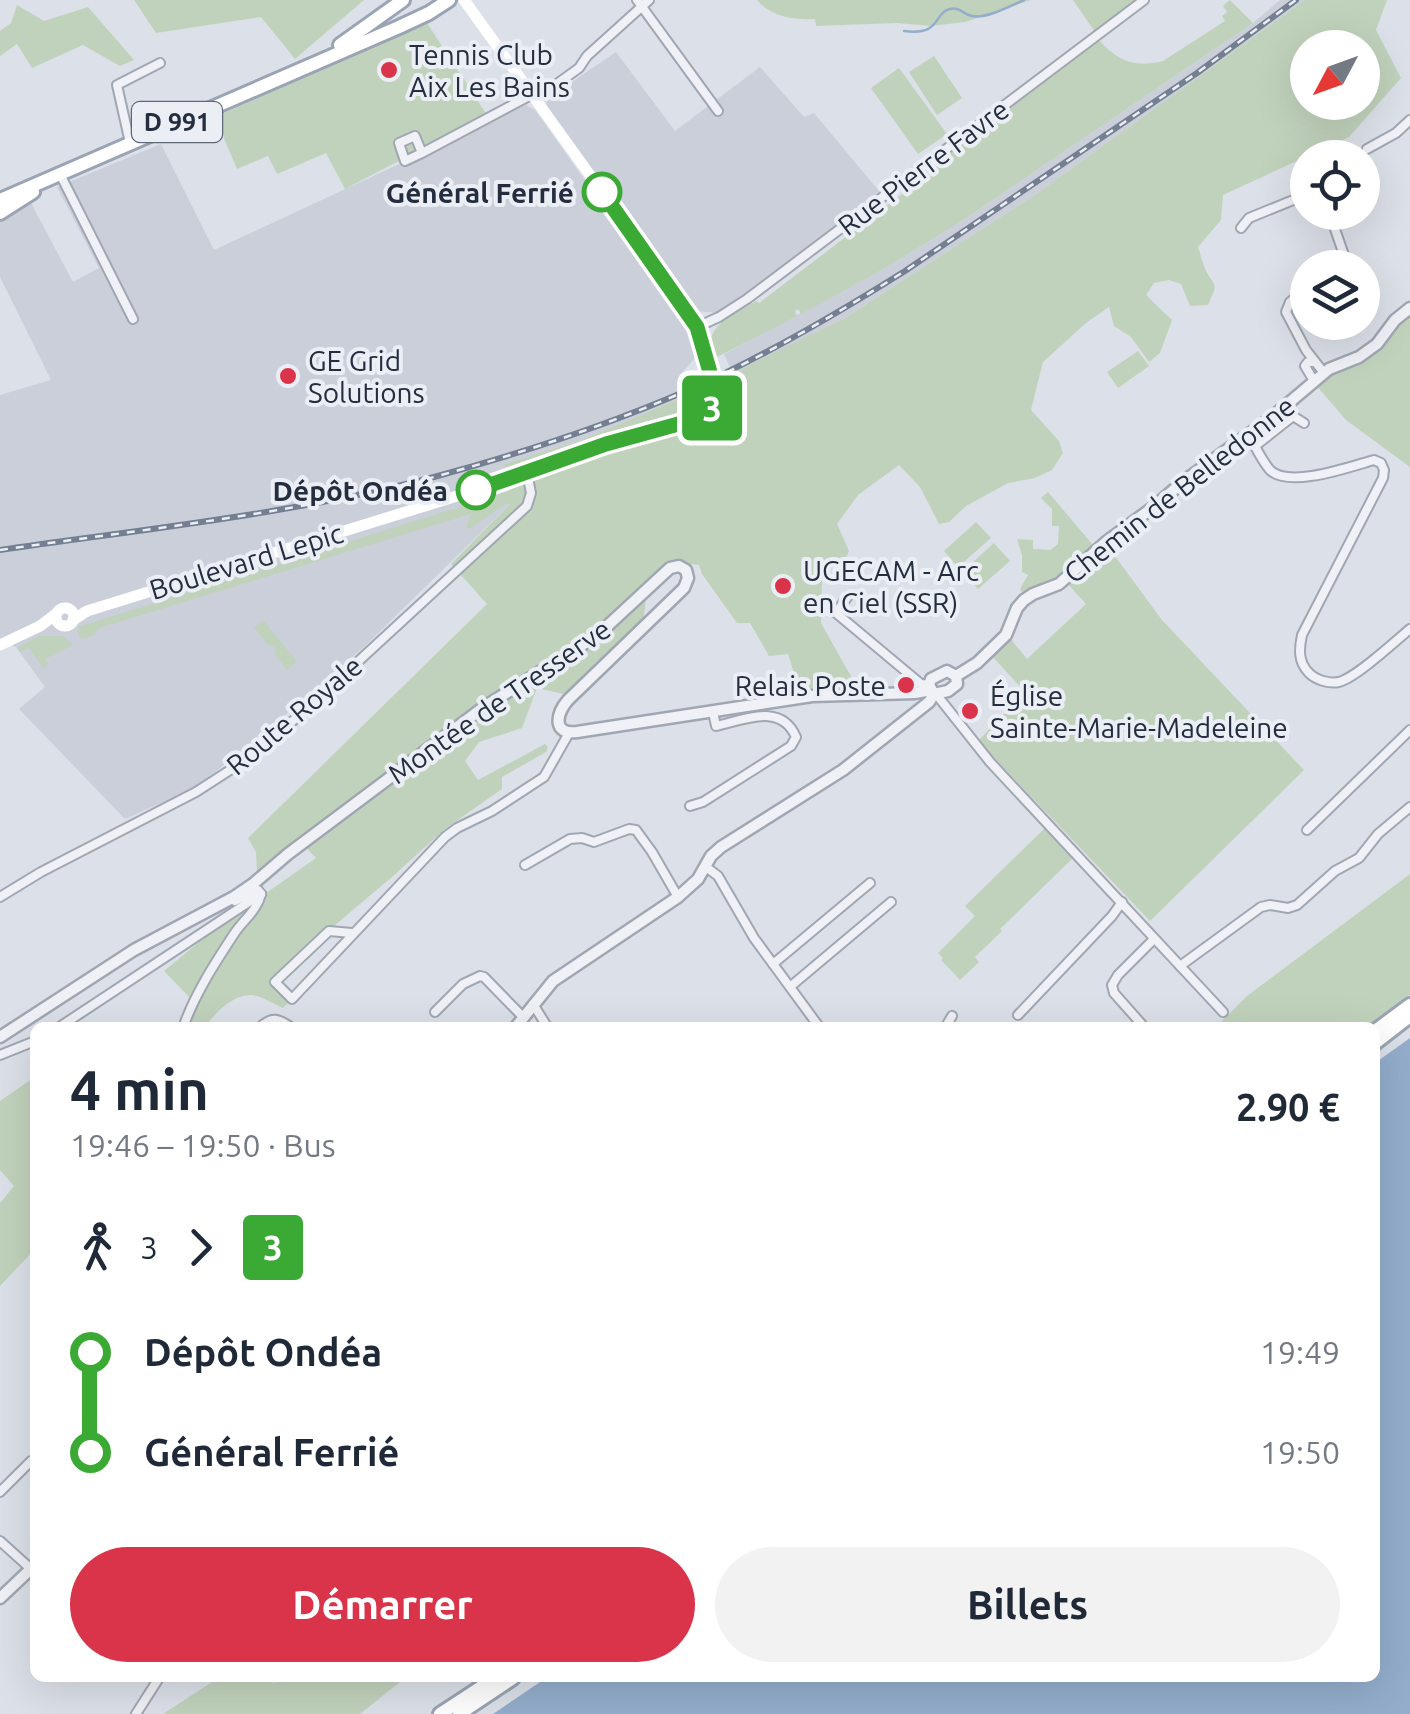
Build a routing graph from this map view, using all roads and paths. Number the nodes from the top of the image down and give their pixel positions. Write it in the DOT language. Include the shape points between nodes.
graph roads {
  1 [pos="404,0"];
  2 [pos="449,0"];
  3 [pos="464,0"];
  4 [pos="1144,0"];
  5 [pos="643,2"];
  6 [pos="474,7"];
  7 [pos="319,60"];
  8 [pos="160,62"];
  9 [pos="534,97"];
  10 [pos="718,111"];
  11 [pos="1410,120"];
  12 [pos="1380,142"];
  13 [pos="130,143"];
  14 [pos="422,153"];
  15 [pos="60,174"];
  16 [pos="7,200"];
  17 [pos="1290,201"];
  18 [pos="0,213"];
  19 [pos="1241,228"];
  20 [pos="1410,308"];
  21 [pos="134,319"];
  22 [pos="697,327"];
  23 [pos="1302,340"];
  24 [pos="1319,377"];
  25 [pos="1304,423"];
  26 [pos="1252,440"];
  27 [pos="527,473"];
  28 [pos="848,596"];
  29 [pos="1410,629"];
  30 [pos="0,645"];
  31 [pos="956,676"];
  32 [pos="937,693"];
  33 [pos="713,712"];
  34 [pos="1410,730"];
  35 [pos="569,733"];
  36 [pos="690,806"];
  37 [pos="1410,808"];
  38 [pos="1306,830"];
  39 [pos="525,865"];
  40 [pos="706,867"];
  41 [pos="870,883"];
  42 [pos="261,894"];
  43 [pos="678,897"];
  44 [pos="0,898"];
  45 [pos="890,902"];
  46 [pos="1122,902"];
  47 [pos="198,916"];
  48 [pos="352,934"];
  49 [pos="1154,938"];
  50 [pos="774,964"];
  51 [pos="1180,966"];
  52 [pos="791,986"];
  53 [pos="533,1004"];
  54 [pos="1410,1005"];
  55 [pos="435,1012"];
  56 [pos="1223,1012"];
  57 [pos="1018,1015"];
  58 [pos="952,1016"];
  59 [pos="1410,1016"];
  60 [pos="523,1017"];
  61 [pos="67,1022"];
  62 [pos="186,1022"];
  63 [pos="519,1022"];
  64 [pos="544,1022"];
  65 [pos="816,1022"];
  66 [pos="948,1022"];
  67 [pos="1140,1022"];
  68 [pos="1380,1027"];
  69 [pos="0,1037"];
  70 [pos="1380,1038"];
  71 [pos="30,1043"];
  72 [pos="0,1055"];
  73 [pos="30,1463"];
  74 [pos="0,1492"];
  75 [pos="0,1541"];
  76 [pos="30,1565"];
  77 [pos="30,1570"];
  78 [pos="0,1598"];
  79 [pos="156,1682"];
  80 [pos="489,1682"];
  81 [pos="506,1682"];
  82 [pos="136,1714"];
  83 [pos="440,1714"];
  84 [pos="460,1714"];
  1 -- 7 [label="main road, D 991"];
  2 -- 7 [label="main road, D 991"];
  3 -- 6 [label="main road"];
  4 -- 22 [label="street, Rue Pierre Favre" via="747,299"];
  5 -- 9 [label="street" via="579,68"];
  5 -- 10 [label="street"];
  6 -- 9 [label="main road"];
  7 -- 13 [label="main road, D 991"];
  8 -- 13 [label="street" via="116,86"];
  9 -- 14 [label="street"];
  9 -- 22 [label="main road"];
  11 -- 12 [label="street"];
  13 -- 15 [label="main road, D 991"];
  15 -- 16 [label="main road, D 991"];
  15 -- 21 [label="street"];
  16 -- 18 [label="main road, D 991"];
  17 -- 19 [label="street"];
  20 -- 24 [label="street, Chemin de Belledonne" via="1371,348"];
  22 -- 27 [label="main road, Boulevard Lepic" via="716,393 708,414"];
  23 -- 24 [label="street"];
  24 -- 26 [label="street, Chemin de Belledonne"];
  25 -- 26 [label="street" via="1292,416"];
  26 -- 29 [label="street" via="1279,476 1324,475 1374,460 1384,470 1302,635 1299,649 1308,671 1339,682"];
  26 -- 31 [label="street, Chemin de Belledonne" via="1184,481 1059,584 1024,600 1001,642"];
  27 -- 30 [label="main road, Boulevard Lepic" via="72,615 68,626 58,619"];
  27 -- 44 [label="street, Route Royale" via="527,506 259,749 196,792"];
  28 -- 32 [label="street" via="836,613"];
  31 -- 32 [label="street" via="956,686"];
  31 -- 32 [label="street" via="950,671 931,679"];
  32 -- 33 [label="street" via="812,696"];
  32 -- 40 [label="street" via="843,770 721,847"];
  32 -- 46 [label="street" via="990,762"];
  33 -- 35 [label="street"];
  33 -- 36 [label="street" via="716,726 776,716 796,737"];
  34 -- 38 [label="street"];
  35 -- 47 [label="street, Montée de Tresserve" via="558,723 560,710 684,588 688,574 682,567 666,571 603,630 484,706 253,884"];
  35 -- 48 [label="street" via="544,777 444,837"];
  37 -- 51 [label="street" via="1297,905 1261,907"];
  39 -- 43 [label="street" via="570,839 594,842 636,830"];
  40 -- 43 [label="street"];
  40 -- 50 [label="street"];
  41 -- 50 [label="street"];
  42 -- 47 [label="street" via="254,891"];
  42 -- 61 [label="street"];
  42 -- 62 [label="street"];
  43 -- 53 [label="street" via="553,981"];
  45 -- 52 [label="street"];
  46 -- 49 [label="street"];
  46 -- 57 [label="street"];
  47 -- 69 [label="street, Montée de Tresserve"];
  48 -- 48 [label="street" via="292,1000 275,982 329,931"];
  49 -- 51 [label="street"];
  49 -- 67 [label="street" via="1112,985"];
  50 -- 52 [label="street"];
  51 -- 56 [label="street"];
  52 -- 65 [label="street"];
  53 -- 60 [label="street"];
  53 -- 64 [label="street"];
  54 -- 68 [label="main road"];
  55 -- 60 [label="street" via="480,976"];
  58 -- 66 [label="street"];
  59 -- 70 [label="main road"];
  60 -- 63 [label="street"];
  71 -- 72 [label="street"];
  73 -- 74 [label="street"];
  75 -- 76 [label="street"];
  77 -- 78 [label="street"];
  79 -- 82 [label="street"];
  80 -- 83 [label="main road"];
  81 -- 84 [label="main road"];
}
